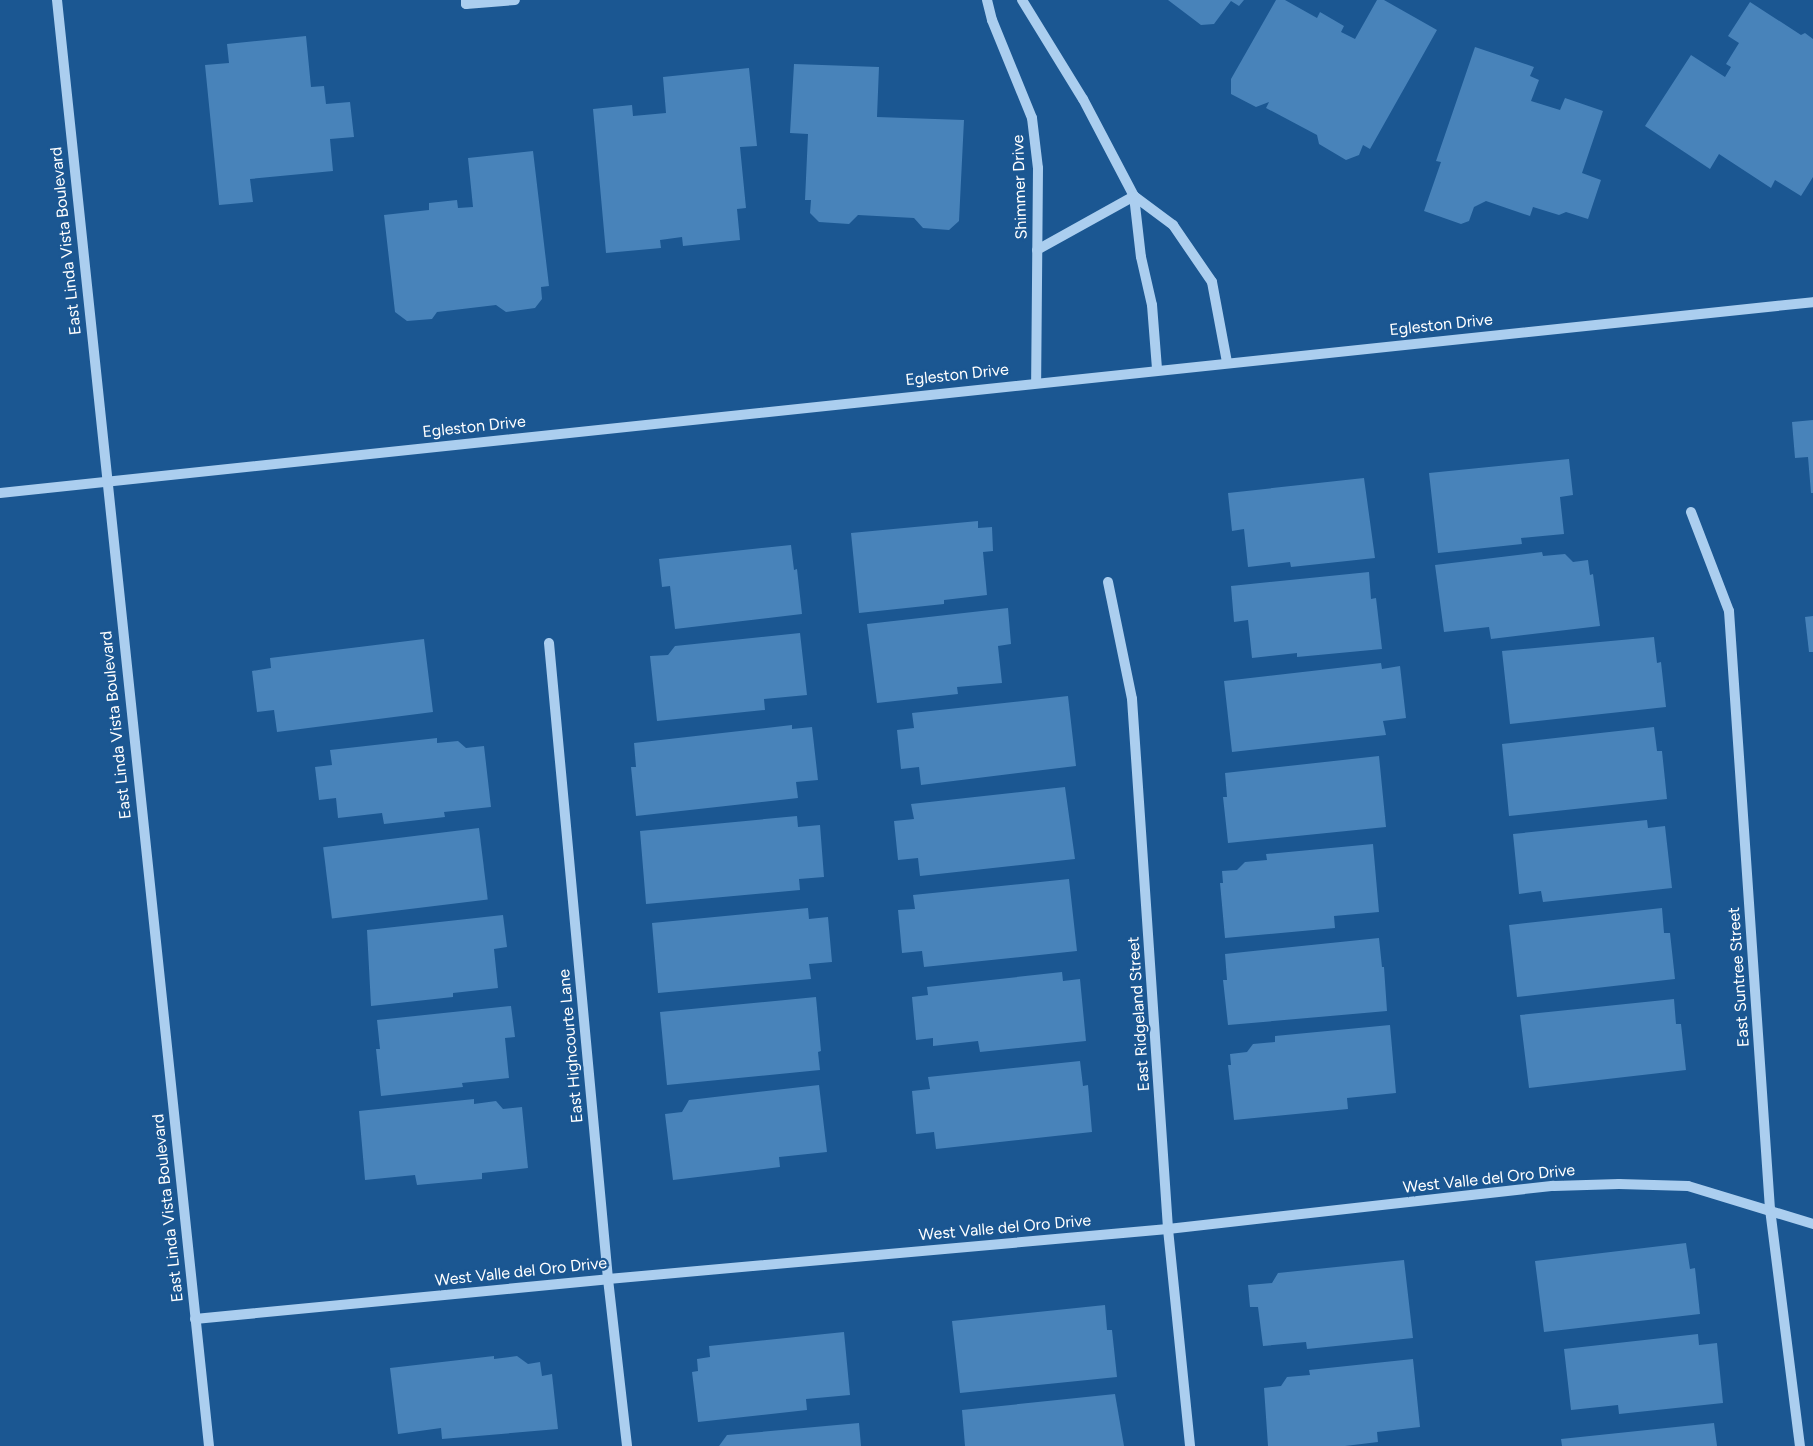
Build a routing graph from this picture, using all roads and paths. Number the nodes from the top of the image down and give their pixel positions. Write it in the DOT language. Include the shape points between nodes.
graph roads {
  1 [pos="57,0"];
  2 [pos="516,0"];
  3 [pos="987,0"];
  4 [pos="1022,0"];
  5 [pos="466,2"];
  6 [pos="1134,196"];
  7 [pos="1037,250"];
  8 [pos="1813,302"];
  9 [pos="1227,362"];
  10 [pos="1157,369"];
  11 [pos="1036,382"];
  12 [pos="105,481"];
  13 [pos="0,493"];
  14 [pos="1691,512"];
  15 [pos="1108,582"];
  16 [pos="549,643"];
  17 [pos="1770,1209"];
  18 [pos="1813,1224"];
  19 [pos="1168,1229"];
  20 [pos="608,1279"];
  21 [pos="195,1319"];
  22 [pos="209,1446"];
  23 [pos="627,1446"];
  24 [pos="1190,1446"];
  25 [pos="1800,1446"];
  1 -- 12 [label="street, East Linda Vista Boulevard"];
  2 -- 5 [label="street"];
  3 -- 7 [label="street, Shimmer Drive" via="1032,118 1038,168"];
  4 -- 6 [label="street" via="1083,99"];
  6 -- 7 [label="street"];
  6 -- 9 [label="street" via="1173,225 1212,282"];
  6 -- 10 [label="street" via="1152,305"];
  7 -- 11 [label="street, Shimmer Drive"];
  8 -- 9 [label="street, Egleston Drive"];
  9 -- 10 [label="street, Egleston Drive"];
  10 -- 11 [label="street, Egleston Drive"];
  11 -- 12 [label="street, Egleston Drive"];
  12 -- 13 [label="street, Egleston Drive"];
  12 -- 21 [label="street, East Linda Vista Boulevard"];
  14 -- 17 [label="street, East Suntree Street" via="1729,611"];
  15 -- 19 [label="street, East Ridgeland Street" via="1132,699"];
  16 -- 20 [label="street, East Highcourte Lane"];
  17 -- 18 [label="street, West Valle del Oro Drive"];
  17 -- 19 [label="street, West Valle del Oro Drive" via="1688,1186 1554,1186"];
  17 -- 25 [label="street, East Suntree Street"];
  19 -- 20 [label="street, West Valle del Oro Drive"];
  19 -- 24 [label="street, East Ridgeland Street"];
  20 -- 21 [label="street, West Valle del Oro Drive"];
  20 -- 23 [label="street, East Highcourte Lane"];
  21 -- 22 [label="street, East Linda Vista Boulevard"];
}
